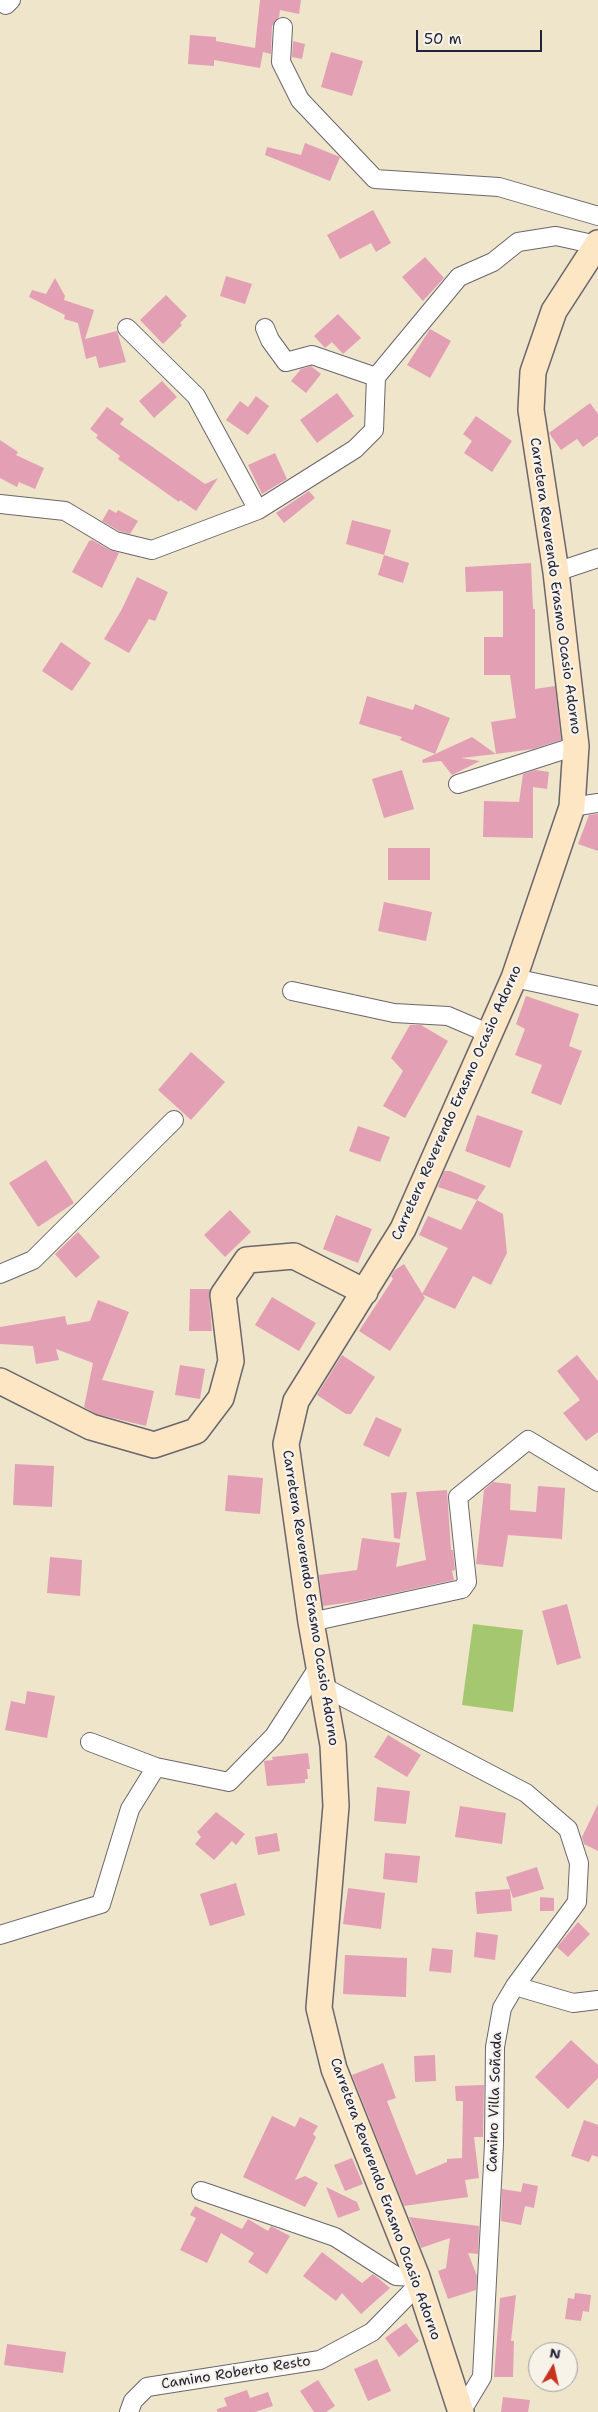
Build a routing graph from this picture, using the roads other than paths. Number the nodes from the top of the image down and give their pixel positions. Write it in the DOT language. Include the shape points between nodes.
graph roads {
  1 [pos="283,27"];
  2 [pos="598,216"];
  3 [pos="597,244"];
  4 [pos="127,328"];
  5 [pos="265,328"];
  6 [pos="376,376"];
  7 [pos="0,504"];
  8 [pos="258,510"];
  9 [pos="598,558"];
  10 [pos="556,572"];
  11 [pos="576,746"];
  12 [pos="458,784"];
  13 [pos="598,803"];
  14 [pos="572,807"];
  15 [pos="514,978"];
  16 [pos="292,991"];
  17 [pos="598,996"];
  18 [pos="490,1034"];
  19 [pos="174,1120"];
  20 [pos="0,1274"];
  21 [pos="365,1292"];
  22 [pos="0,1381"];
  23 [pos="598,1482"];
  24 [pos="311,1622"];
  25 [pos="320,1676"];
  26 [pos="90,1742"];
  27 [pos="156,1767"];
  28 [pos="0,1935"];
  29 [pos="515,1986"];
  30 [pos="598,2000"];
  31 [pos="201,2191"];
  32 [pos="418,2281"];
  33 [pos="129,2412"];
  34 [pos="461,2412"];
  1 -- 2 [label="street" via="281,62 300,100 375,179 498,187"];
  3 -- 6 [label="street" via="556,236 518,242 493,262 459,277"];
  3 -- 10 [label="street, Carretera Reverendo Erasmo Ocasio Adorno" via="554,311 533,372 531,410"];
  4 -- 8 [label="street" via="196,396"];
  5 -- 6 [label="street" via="286,362 312,355"];
  6 -- 8 [label="street" via="374,430 355,449"];
  7 -- 8 [label="street" via="65,511 115,541 152,550"];
  9 -- 10 [label="street"];
  10 -- 11 [label="street, Carretera Reverendo Erasmo Ocasio Adorno"];
  11 -- 12 [label="street"];
  11 -- 14 [label="street, Carretera Reverendo Erasmo Ocasio Adorno"];
  13 -- 14 [label="street"];
  14 -- 15 [label="street, Carretera Reverendo Erasmo Ocasio Adorno"];
  15 -- 17 [label="street"];
  15 -- 18 [label="street, Carretera Reverendo Erasmo Ocasio Adorno"];
  16 -- 18 [label="street" via="394,1012 448,1016"];
  18 -- 21 [label="street, Carretera Reverendo Erasmo Ocasio Adorno" via="403,1229"];
  19 -- 20 [label="street" via="33,1260"];
  21 -- 22 [label="street" via="294,1256 246,1260 223,1295 230,1361 221,1398 196,1431 154,1445 91,1427"];
  21 -- 24 [label="street, Carretera Reverendo Erasmo Ocasio Adorno" via="296,1401 286,1444"];
  23 -- 24 [label="street" via="528,1440 458,1497 467,1582 462,1589"];
  24 -- 25 [label="street, Carretera Reverendo Erasmo Ocasio Adorno"];
  25 -- 27 [label="street" via="274,1736 229,1782"];
  25 -- 29 [label="street, Camino Villa Soñada" via="526,1793 568,1829 579,1863 577,1902"];
  25 -- 32 [label="street, Carretera Reverendo Erasmo Ocasio Adorno" via="333,1745 336,1806 319,2008 334,2069"];
  26 -- 27 [label="street"];
  27 -- 28 [label="street" via="130,1809 100,1904"];
  29 -- 30 [label="street" via="573,2003"];
  29 -- 34 [label="street, Camino Villa Soñada" via="502,2008 495,2047 494,2144 482,2377"];
  31 -- 32 [label="street" via="335,2237 396,2276"];
  32 -- 33 [label="street, Camino Roberto Resto" via="372,2332 320,2360 147,2387 133,2401"];
  32 -- 34 [label="street, Carretera Reverendo Erasmo Ocasio Adorno"];
}
